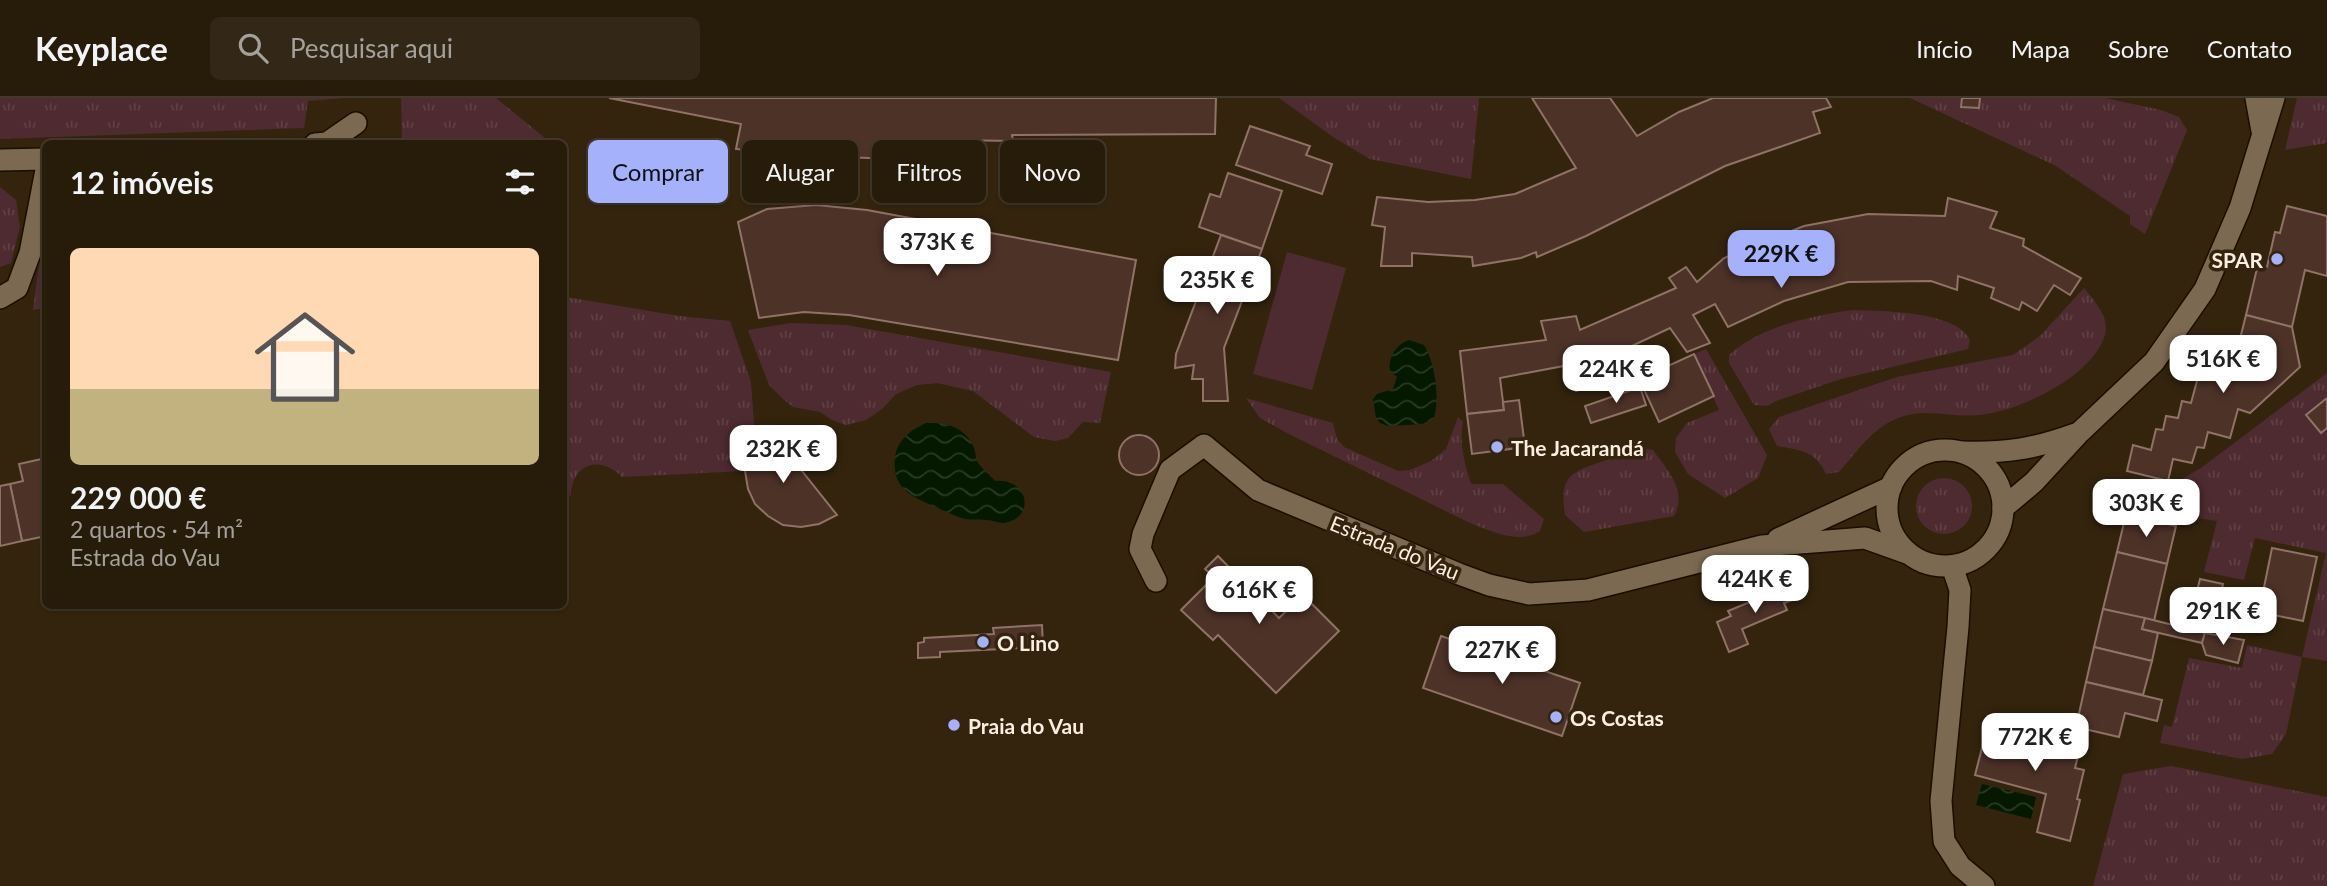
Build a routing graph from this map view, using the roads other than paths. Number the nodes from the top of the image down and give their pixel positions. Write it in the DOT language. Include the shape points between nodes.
graph roads {
  1 [pos="2256,98"];
  2 [pos="2274,98"];
  3 [pos="356,123"];
  4 [pos="2262,136"];
  5 [pos="331,140"];
  6 [pos="42,159"];
  7 [pos="0,160"];
  8 [pos="42,189"];
  9 [pos="0,298"];
  10 [pos="2080,432"];
  11 [pos="1958,452"];
  12 [pos="1891,487"];
  13 [pos="2003,508"];
  14 [pos="1762,546"];
  15 [pos="1907,553"];
  16 [pos="1952,566"];
  17 [pos="1156,581"];
  18 [pos="1984,886"];
  1 -- 4 [label="street"];
  2 -- 4 [label="street"];
  3 -- 5 [label="street"];
  4 -- 10 [label="street" via="2240,208 2205,289 2154,362"];
  6 -- 7 [label="street"];
  8 -- 9 [label="street" via="26,265 17,288"];
  10 -- 11 [label="street" via="2015,452"];
  10 -- 13 [label="street"];
  11 -- 12 [label="street" via="1923,454 1904,468"];
  11 -- 13 [label="street" via="1973,457 1995,478"];
  12 -- 14 [label="street, Estrada do Vau"];
  12 -- 15 [label="street" via="1888,522"];
  13 -- 16 [label="street" via="2001,525 1984,552"];
  14 -- 15 [label="street, Estrada do Vau" via="1865,538"];
  14 -- 17 [label="street, Estrada do Vau" via="1588,590 1529,594 1460,574 1258,490 1203,445 1170,470 1143,534 1140,549"];
  15 -- 16 [label="street" via="1934,565"];
  16 -- 18 [label="street" via="1960,590 1941,801 1944,841 1960,866"];
}
